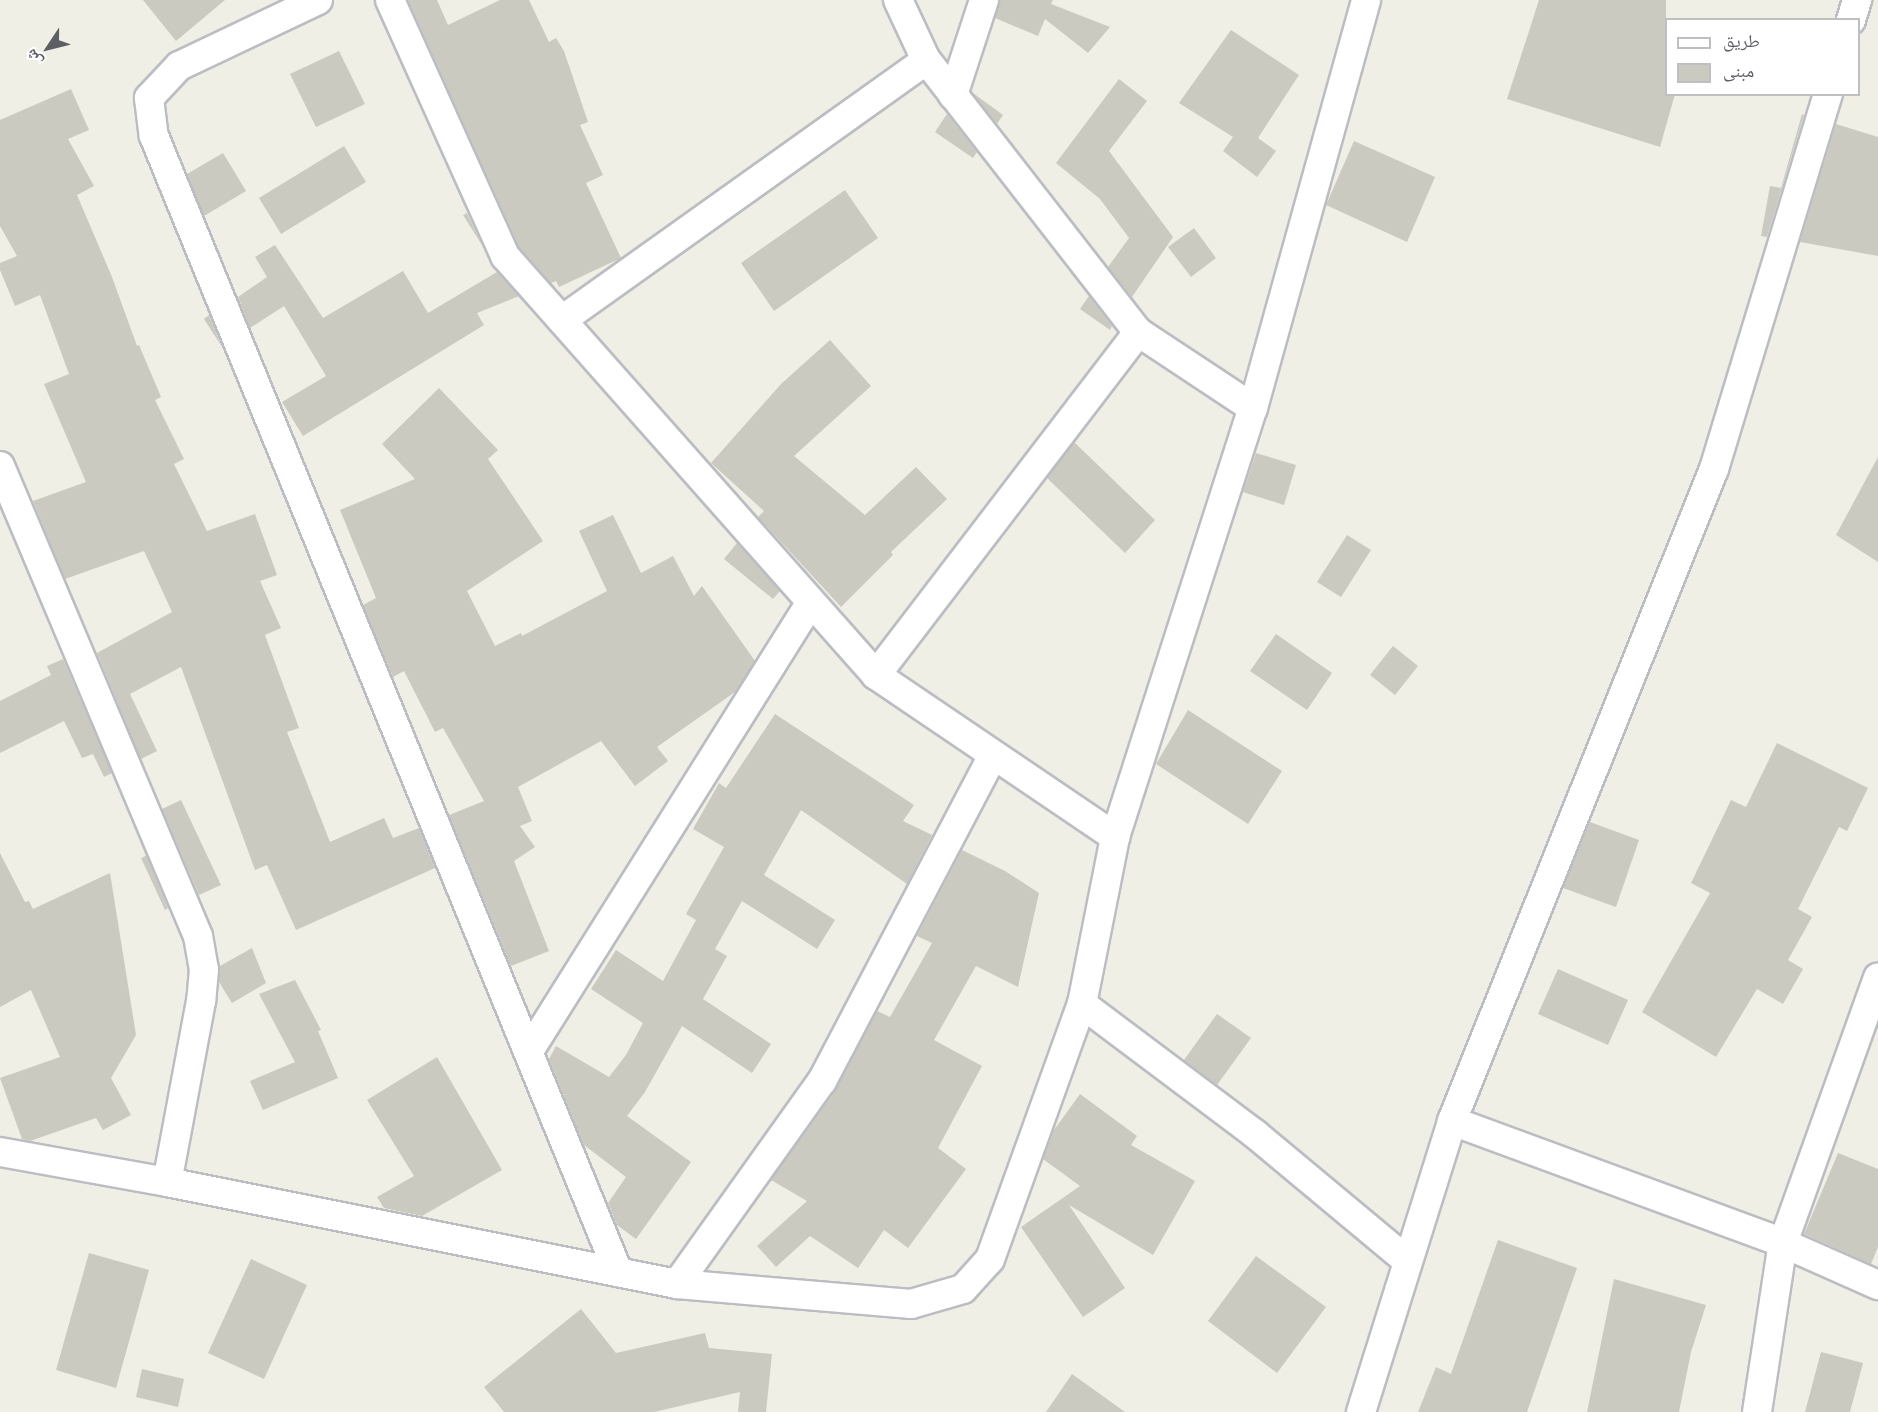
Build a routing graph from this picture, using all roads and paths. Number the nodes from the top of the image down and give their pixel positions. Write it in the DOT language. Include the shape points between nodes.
graph roads {
  1 [pos="318,0"];
  2 [pos="390,0"];
  3 [pos="898,0"];
  4 [pos="984,0"];
  5 [pos="1366,0"];
  6 [pos="1857,0"];
  7 [pos="1852,18"];
  8 [pos="926,60"];
  9 [pos="953,95"];
  10 [pos="1827,96"];
  11 [pos="562,320"];
  12 [pos="1138,332"];
  13 [pos="1252,408"];
  14 [pos="0,466"];
  15 [pos="811,602"];
  16 [pos="876,675"];
  17 [pos="993,755"];
  18 [pos="1115,837"];
  19 [pos="1878,977"];
  20 [pos="1082,1004"];
  21 [pos="529,1051"];
  22 [pos="1452,1121"];
  23 [pos="0,1152"];
  24 [pos="167,1182"];
  25 [pos="1783,1242"];
  26 [pos="1406,1260"];
  27 [pos="618,1272"];
  28 [pos="677,1284"];
  29 [pos="1878,1285"];
  30 [pos="1361,1412"];
  31 [pos="1757,1412"];
  1 -- 21 [label="street" via="179,66 149,98 154,136"];
  2 -- 11 [label="street" via="505,256"];
  3 -- 8 [label="street"];
  4 -- 9 [label="street"];
  5 -- 13 [label="street"];
  6 -- 7 [label="street"];
  8 -- 9 [label="street"];
  8 -- 11 [label="street"];
  9 -- 12 [label="street"];
  10 -- 22 [label="street" via="1714,469"];
  11 -- 15 [label="street"];
  12 -- 13 [label="street"];
  12 -- 16 [label="street"];
  13 -- 18 [label="street"];
  14 -- 24 [label="street" via="198,936 204,969 201,1001"];
  15 -- 16 [label="street"];
  15 -- 21 [label="street"];
  16 -- 17 [label="street"];
  17 -- 18 [label="street"];
  17 -- 28 [label="street" via="822,1081"];
  18 -- 20 [label="street"];
  19 -- 25 [label="street"];
  20 -- 26 [label="street" via="1255,1134"];
  20 -- 28 [label="street" via="990,1259 963,1289 911,1304"];
  21 -- 27 [label="street"];
  22 -- 25 [label="street"];
  22 -- 26 [label="street"];
  23 -- 24 [label="street"];
  24 -- 27 [label="street"];
  25 -- 29 [label="street"];
  25 -- 31 [label="street"];
  26 -- 30 [label="street"];
  27 -- 28 [label="street"];
}
